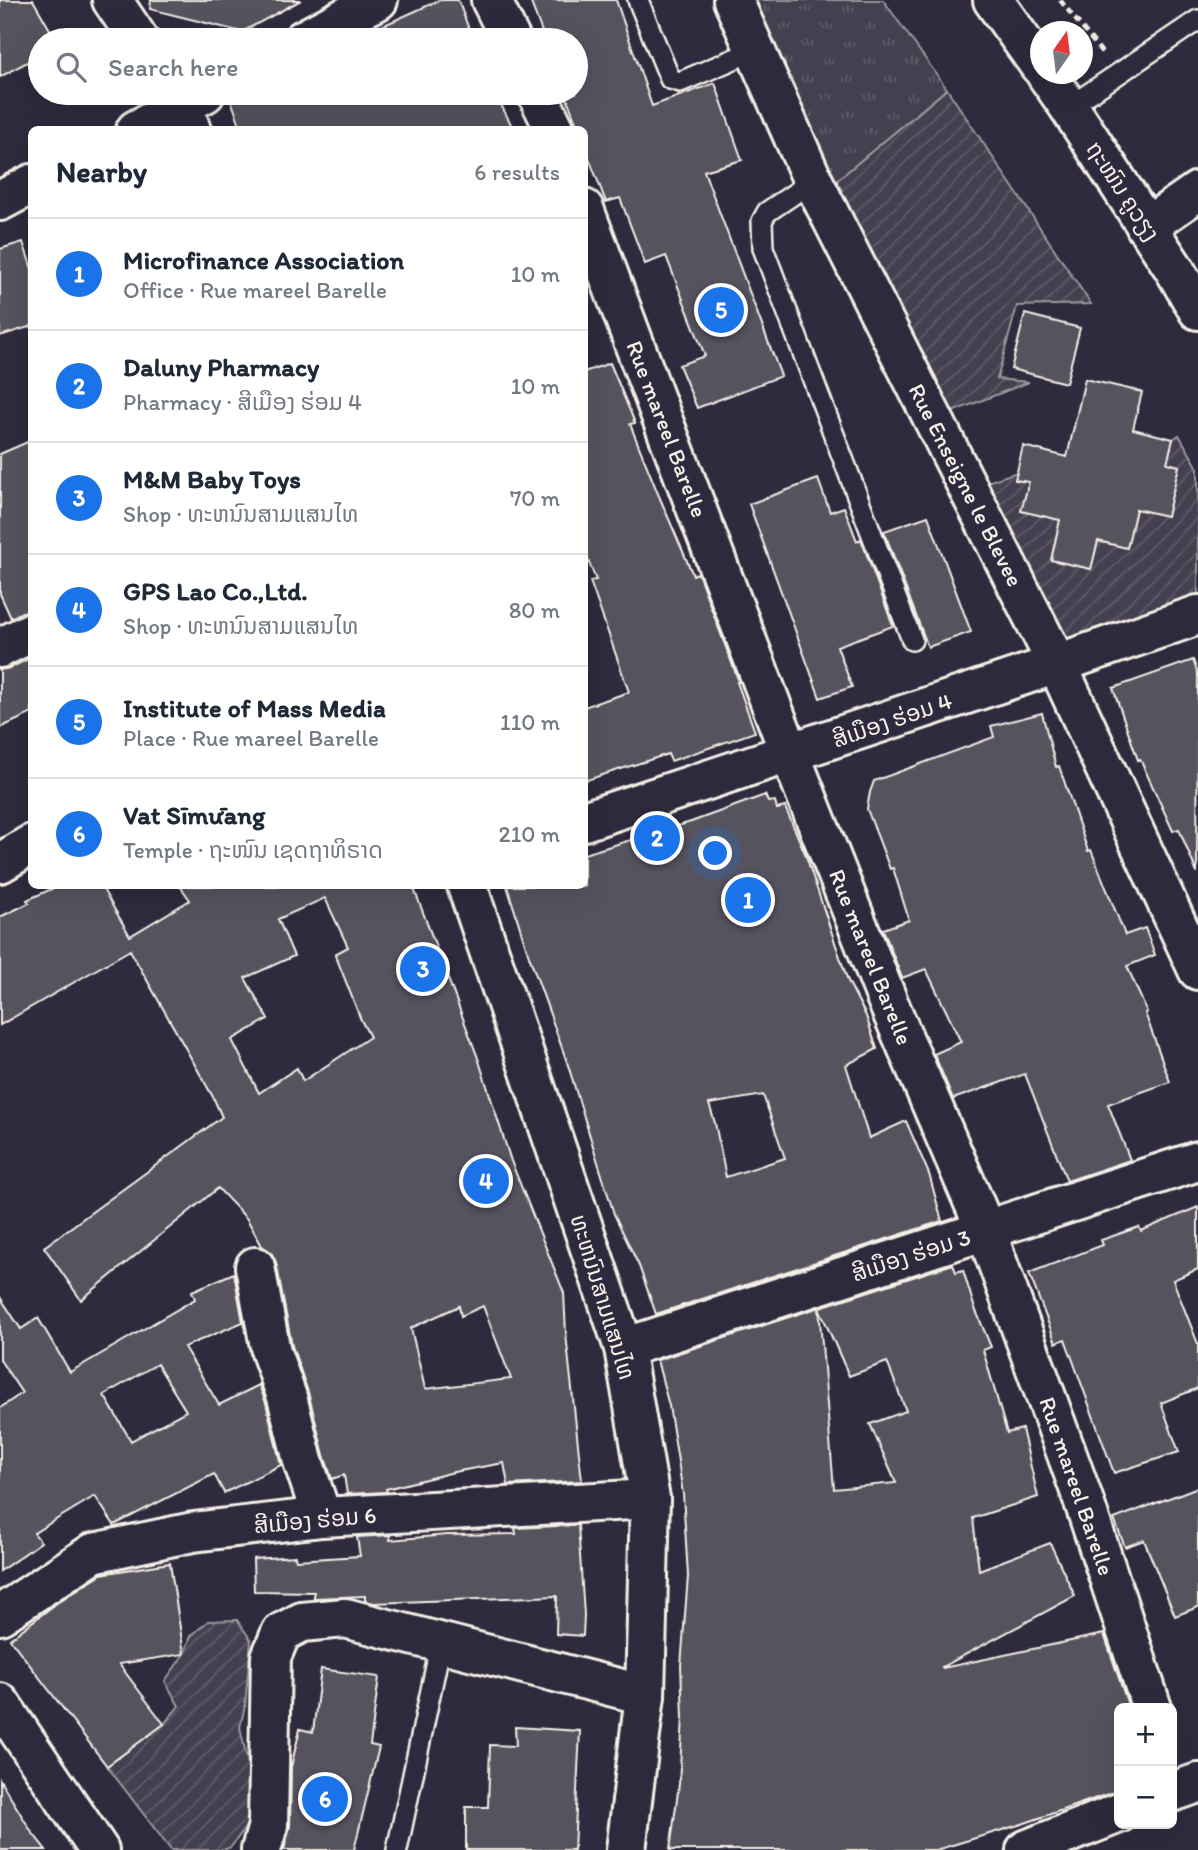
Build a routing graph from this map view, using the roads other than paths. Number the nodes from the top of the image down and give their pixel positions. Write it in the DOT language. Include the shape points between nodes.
graph roads {
  1 [pos="112,0"];
  2 [pos="378,0"];
  3 [pos="491,0"];
  4 [pos="638,0"];
  5 [pos="733,0"];
  6 [pos="993,0"];
  7 [pos="1198,20"];
  8 [pos="131,28"];
  9 [pos="326,28"];
  10 [pos="505,28"];
  11 [pos="755,50"];
  12 [pos="1030,51"];
  13 [pos="1052,84"];
  14 [pos="188,105"];
  15 [pos="543,105"];
  16 [pos="1069,107"];
  17 [pos="144,126"];
  18 [pos="553,126"];
  19 [pos="813,181"];
  20 [pos="28,186"];
  21 [pos="1198,191"];
  22 [pos="0,201"];
  23 [pos="588,220"];
  24 [pos="1146,226"];
  25 [pos="1198,310"];
  26 [pos="1198,615"];
  27 [pos="28,634"];
  28 [pos="912,640"];
  29 [pos="0,648"];
  30 [pos="1057,664"];
  31 [pos="790,754"];
  32 [pos="588,820"];
  33 [pos="28,846"];
  34 [pos="0,863"];
  35 [pos="468,889"];
  36 [pos="1198,970"];
  37 [pos="1198,1161"];
  38 [pos="986,1231"];
  39 [pos="255,1267"];
  40 [pos="624,1348"];
  41 [pos="650,1499"];
  42 [pos="322,1517"];
  43 [pos="0,1615"];
  44 [pos="441,1643"];
  45 [pos="645,1695"];
  46 [pos="0,1703"];
  47 [pos="1150,1703"];
  48 [pos="1114,1815"];
  49 [pos="99,1850"];
  50 [pos="261,1850"];
  51 [pos="397,1850"];
  52 [pos="626,1850"];
  53 [pos="1026,1850"];
  1 -- 8 [label="street"];
  2 -- 9 [label="street"];
  3 -- 10 [label="street"];
  4 -- 11 [label="lane" via="670,79 680,82"];
  5 -- 11 [label="street, Rue Enseigne le Blevee"];
  6 -- 12 [label="street"];
  7 -- 16 [label="lane"];
  11 -- 19 [label="street, Rue Enseigne le Blevee"];
  13 -- 16 [label="street, ຖະໜົນ ຄູວຽງ"];
  14 -- 17 [label="street"];
  15 -- 18 [label="street"];
  16 -- 24 [label="street, ຖະໜົນ ຄູວຽງ"];
  19 -- 28 [label="lane" via="767,212 762,221 763,248"];
  19 -- 30 [label="street, Rue Enseigne le Blevee"];
  20 -- 22 [label="street"];
  21 -- 24 [label="street"];
  23 -- 31 [label="street, Rue mareel Barelle"];
  24 -- 25 [label="street, ຖະໜົນ ຄູວຽງ"];
  26 -- 30 [label="street, ສີເມືອງ ຮ່ອມ 4"];
  27 -- 29 [label="street"];
  30 -- 31 [label="street, ສີເມືອງ ຮ່ອມ 4"];
  30 -- 36 [label="street, Rue Enseigne le Blevee"];
  31 -- 32 [label="street, ສີເມືອງ ຮ່ອມ 4"];
  31 -- 38 [label="street, Rue mareel Barelle" via="890,1007"];
  33 -- 34 [label="street"];
  35 -- 40 [label="street, ທະຫນົນສາມແສນໄທ"];
  37 -- 38 [label="street, ສີເມືອງ ຮ່ອມ 3"];
  38 -- 40 [label="street, ສີເມືອງ ຮ່ອມ 3"];
  38 -- 47 [label="street, Rue mareel Barelle" via="1082,1496"];
  39 -- 42 [label="street" via="271,1352"];
  40 -- 41 [label="street, ທະຫນົນສາມແສນໄທ"];
  41 -- 42 [label="street, ສີເມືອງ ຮ່ອມ 6"];
  41 -- 45 [label="street, ທະຫນົນສາມແສນໄທ"];
  42 -- 43 [label="street, ສີເມືອງ ຮ່ອມ 6" via="193,1532 93,1553"];
  44 -- 45 [label="street"];
  44 -- 50 [label="street" via="345,1618 302,1622 281,1633 271,1657 268,1825"];
  44 -- 51 [label="lane"];
  45 -- 52 [label="street, ທະຫນົນສາມແສນໄທ"];
  46 -- 49 [label="street"];
  48 -- 53 [label="street"];
}
